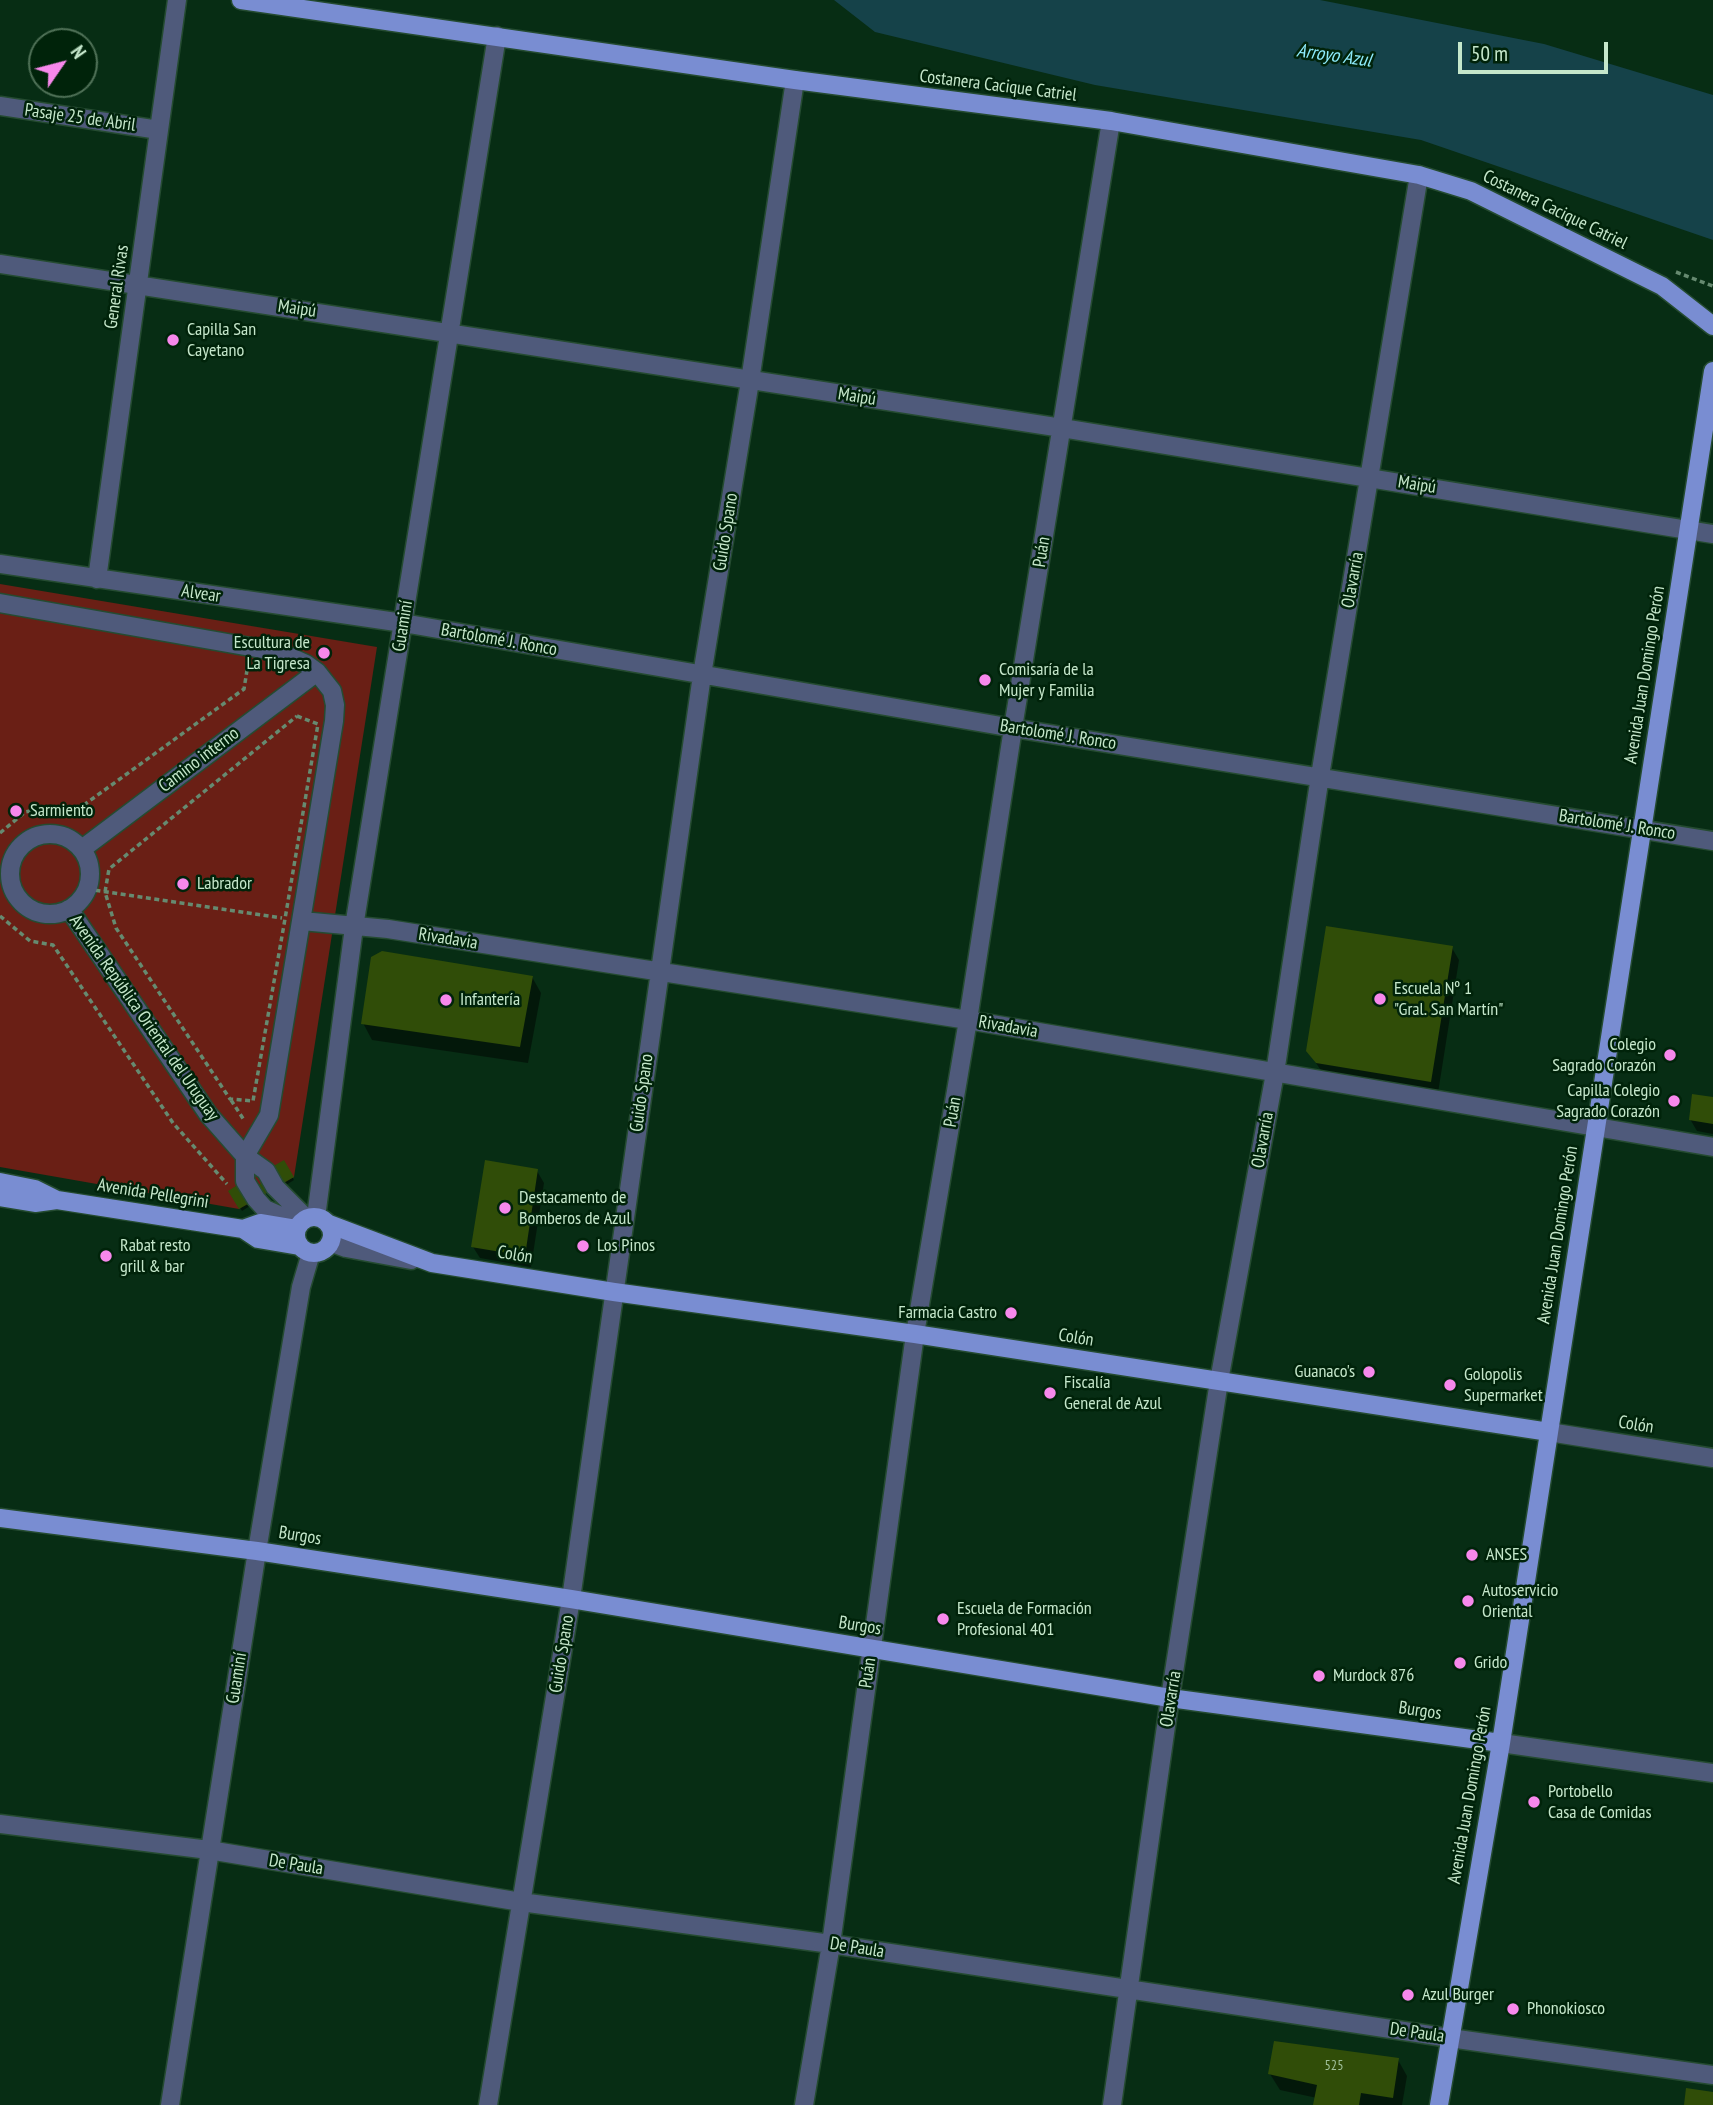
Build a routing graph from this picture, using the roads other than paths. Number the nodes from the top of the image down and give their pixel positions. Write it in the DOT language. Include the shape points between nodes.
graph roads {
  1 [pos="177,0"];
  2 [pos="241,0"];
  3 [pos="497,36"];
  4 [pos="795,80"];
  5 [pos="0,106"];
  6 [pos="1111,121"];
  7 [pos="159,130"];
  8 [pos="1419,175"];
  9 [pos="0,264"];
  10 [pos="138,286"];
  11 [pos="1713,326"];
  12 [pos="450,332"];
  13 [pos="1713,371"];
  14 [pos="750,381"];
  15 [pos="1062,428"];
  16 [pos="1370,478"];
  17 [pos="1689,530"];
  18 [pos="1713,534"];
  19 [pos="0,564"];
  20 [pos="97,579"];
  21 [pos="0,603"];
  22 [pos="403,623"];
  23 [pos="317,672"];
  24 [pos="702,675"];
  25 [pos="1013,728"];
  26 [pos="1320,776"];
  27 [pos="1643,830"];
  28 [pos="1713,841"];
  29 [pos="82,849"];
  30 [pos="7,856"];
  31 [pos="6,883"];
  32 [pos="69,909"];
  33 [pos="293,920"];
  34 [pos="354,927"];
  35 [pos="660,972"];
  36 [pos="968,1020"];
  37 [pos="1275,1073"];
  38 [pos="1596,1127"];
  39 [pos="1713,1147"];
  40 [pos="245,1156"];
  41 [pos="0,1196"];
  42 [pos="308,1230"];
  43 [pos="330,1242"];
  44 [pos="432,1264"];
  45 [pos="614,1292"];
  46 [pos="915,1334"];
  47 [pos="1219,1381"];
  48 [pos="1549,1432"];
  49 [pos="1713,1458"];
  50 [pos="0,1518"];
  51 [pos="257,1551"];
  52 [pos="571,1600"];
  53 [pos="871,1650"];
  54 [pos="1170,1699"];
  55 [pos="1501,1743"];
  56 [pos="1713,1773"];
  57 [pos="0,1824"];
  58 [pos="209,1850"];
  59 [pos="521,1902"];
  60 [pos="831,1944"];
  61 [pos="1128,1990"];
  62 [pos="1450,2038"];
  63 [pos="1713,2075"];
  64 [pos="170,2105"];
  65 [pos="488,2105"];
  66 [pos="804,2105"];
  67 [pos="1112,2105"];
  68 [pos="1439,2105"];
  1 -- 7 [label="street, General Rivas"];
  2 -- 3 [label="main road, Costanera Cacique Catriel"];
  3 -- 4 [label="main road, Costanera Cacique Catriel"];
  3 -- 12 [label="street, Guaminí"];
  4 -- 6 [label="main road, Costanera Cacique Catriel"];
  4 -- 14 [label="street, Guido Spano"];
  5 -- 7 [label="street, Pasaje 25 de Abril"];
  6 -- 8 [label="main road, Costanera Cacique Catriel"];
  6 -- 15 [label="street, Puán"];
  7 -- 10 [label="street, General Rivas"];
  8 -- 11 [label="main road, Costanera Cacique Catriel" via="1471,191 1662,286"];
  8 -- 16 [label="street, Olavarría"];
  9 -- 10 [label="street, Maipú"];
  10 -- 12 [label="street, Maipú"];
  10 -- 20 [label="street, General Rivas"];
  12 -- 14 [label="street, Maipú"];
  12 -- 22 [label="street, Guaminí"];
  13 -- 17 [label="main road, Avenida Juan Domingo Perón"];
  14 -- 15 [label="street, Maipú"];
  14 -- 24 [label="street, Guido Spano"];
  15 -- 16 [label="street, Maipú"];
  15 -- 25 [label="street, Puán"];
  16 -- 17 [label="street, Maipú"];
  16 -- 26 [label="street, Olavarría"];
  17 -- 18 [label="street, Maipú"];
  17 -- 27 [label="main road, Avenida Juan Domingo Perón"];
  19 -- 20 [label="street, Alvear"];
  20 -- 22 [label="street, Alvear"];
  21 -- 23 [label="street" via="279,652"];
  22 -- 24 [label="street, Bartolomé J. Ronco"];
  22 -- 34 [label="street, Guaminí"];
  23 -- 29 [label="street, Camino interno"];
  23 -- 33 [label="street" via="332,691 335,705"];
  24 -- 25 [label="street, Bartolomé J. Ronco"];
  24 -- 35 [label="street, Guido Spano"];
  25 -- 26 [label="street, Bartolomé J. Ronco"];
  25 -- 36 [label="street, Puán"];
  26 -- 27 [label="street, Bartolomé J. Ronco"];
  26 -- 37 [label="street, Olavarría"];
  27 -- 28 [label="street, Bartolomé J. Ronco"];
  27 -- 38 [label="main road, Avenida Juan Domingo Perón"];
  29 -- 30 [label="street" via="63,836 40,835"];
  29 -- 32 [label="street" via="96,891"];
  30 -- 31 [label="street"];
  31 -- 32 [label="street" via="30,908 43,913"];
  32 -- 40 [label="street, Avenida República Oriental del Uruguay" via="208,1114"];
  33 -- 34 [label="street, Rivadavia"];
  33 -- 40 [label="street" via="270,1115"];
  34 -- 35 [label="street, Rivadavia"];
  34 -- 42 [label="street, Guaminí"];
  35 -- 36 [label="street, Rivadavia"];
  35 -- 45 [label="street, Guido Spano"];
  36 -- 37 [label="street, Rivadavia"];
  36 -- 46 [label="street, Puán"];
  37 -- 38 [label="street, Rivadavia"];
  37 -- 47 [label="street, Olavarría"];
  38 -- 39 [label="street, Rivadavia"];
  38 -- 48 [label="main road, Avenida Juan Domingo Perón"];
  40 -- 42 [label="street, Avenida República Oriental del Uruguay" via="266,1171"];
  41 -- 42 [label="main road, Avenida Pellegrini" via="35,1203 57,1200 243,1229 260,1223"];
  42 -- 43 [label="main road" via="332,1233"];
  42 -- 44 [label="main road, Colón"];
  42 -- 51 [label="street, Guaminí"];
  43 -- 44 [label="street, Colón"];
  44 -- 45 [label="main road, Colón"];
  45 -- 46 [label="main road, Colón"];
  45 -- 52 [label="street, Guido Spano"];
  46 -- 47 [label="main road, Colón"];
  46 -- 53 [label="street, Puán"];
  47 -- 48 [label="main road, Colón"];
  47 -- 54 [label="street, Olavarría"];
  48 -- 49 [label="street, Colón"];
  48 -- 55 [label="main road, Avenida Juan Domingo Perón"];
  50 -- 51 [label="main road, Burgos"];
  51 -- 52 [label="main road, Burgos"];
  51 -- 58 [label="street, Guaminí"];
  52 -- 53 [label="main road, Burgos"];
  52 -- 59 [label="street, Guido Spano"];
  53 -- 54 [label="main road, Burgos"];
  53 -- 60 [label="street, Puán"];
  54 -- 55 [label="main road, Burgos"];
  54 -- 61 [label="street, Olavarría"];
  55 -- 56 [label="street, Burgos"];
  55 -- 62 [label="main road, Avenida Juan Domingo Perón"];
  57 -- 58 [label="street, De Paula"];
  58 -- 59 [label="street, De Paula"];
  58 -- 64 [label="street, Guaminí"];
  59 -- 60 [label="street, De Paula"];
  59 -- 65 [label="street, Guido Spano"];
  60 -- 61 [label="street, De Paula"];
  60 -- 66 [label="street, Puán"];
  61 -- 62 [label="street, De Paula"];
  61 -- 67 [label="street, Olavarría"];
  62 -- 63 [label="street, De Paula"];
  62 -- 68 [label="main road, Avenida Juan Domingo Perón"];
}
